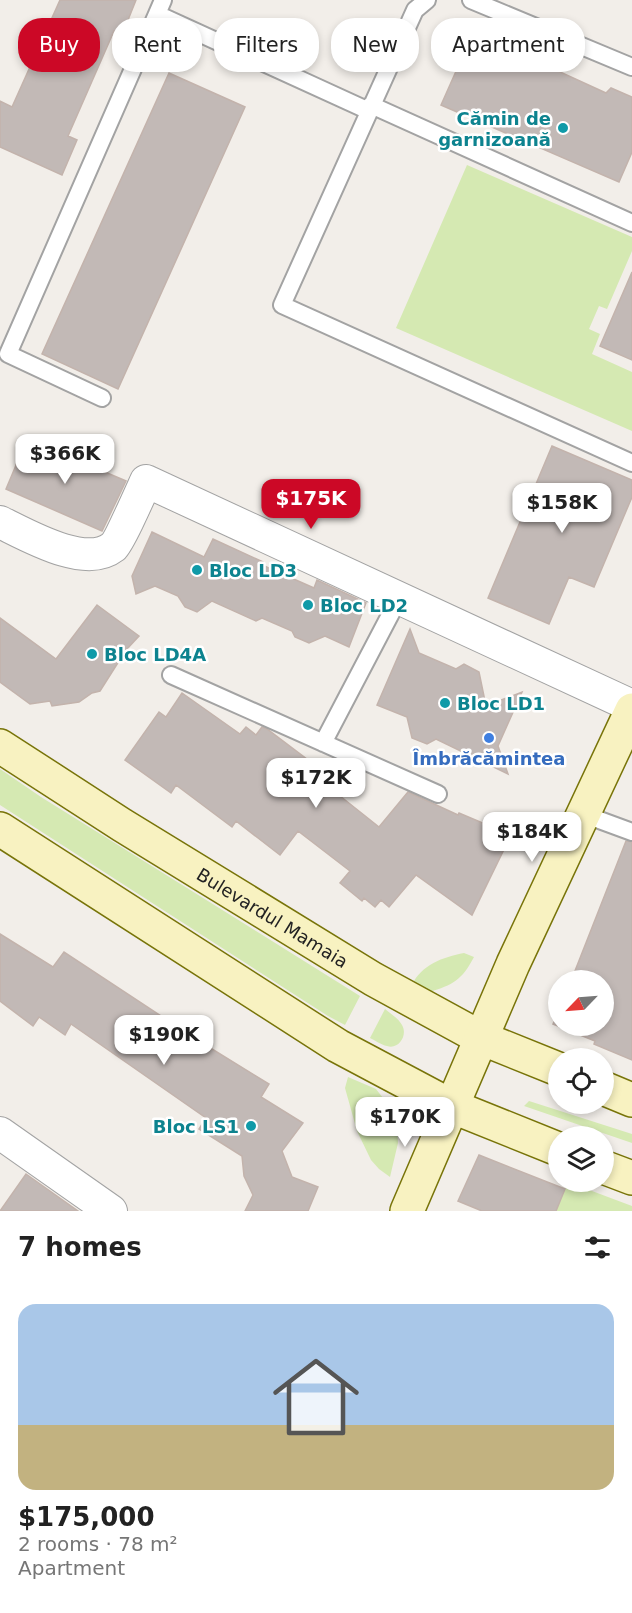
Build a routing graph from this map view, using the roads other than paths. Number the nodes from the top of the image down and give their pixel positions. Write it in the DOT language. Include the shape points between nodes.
graph roads {
  1 [pos="471,0"];
  2 [pos="417,2"];
  3 [pos="160,7"];
  4 [pos="632,67"];
  5 [pos="370,108"];
  6 [pos="632,223"];
  7 [pos="102,398"];
  8 [pos="632,463"];
  9 [pos="0,522"];
  10 [pos="399,598"];
  11 [pos="171,675"];
  12 [pos="632,708"];
  13 [pos="323,743"];
  14 [pos="0,746"];
  15 [pos="438,794"];
  16 [pos="583,814"];
  17 [pos="0,829"];
  18 [pos="632,832"];
  19 [pos="481,1038"];
  20 [pos="548,1065"];
  21 [pos="614,1093"];
  22 [pos="632,1100"];
  23 [pos="452,1106"];
  24 [pos="0,1133"];
  25 [pos="548,1145"];
  26 [pos="614,1171"];
  27 [pos="632,1178"];
  28 [pos="111,1211"];
  29 [pos="407,1211"];
  1 -- 4 [label="lane"];
  2 -- 5 [label="lane"];
  3 -- 5 [label="lane"];
  3 -- 7 [label="lane" via="8,354"];
  5 -- 6 [label="lane"];
  5 -- 8 [label="lane" via="282,305"];
  9 -- 10 [label="street" via="61,551 100,553 114,546 146,481"];
  10 -- 12 [label="street"];
  10 -- 13 [label="lane"];
  11 -- 13 [label="lane"];
  12 -- 16 [label="main road"];
  13 -- 15 [label="lane"];
  14 -- 19 [label="main road, Bulevardul Mamaia" via="322,949"];
  16 -- 18 [label="lane"];
  16 -- 19 [label="main road"];
  17 -- 23 [label="main road" via="338,1046"];
  19 -- 20 [label="main road, Bulevardul Mamaia"];
  19 -- 23 [label="main road"];
  21 -- 22 [label="main road"];
  23 -- 25 [label="main road"];
  23 -- 29 [label="main road"];
  24 -- 28 [label="street"];
  26 -- 27 [label="main road"];
}
